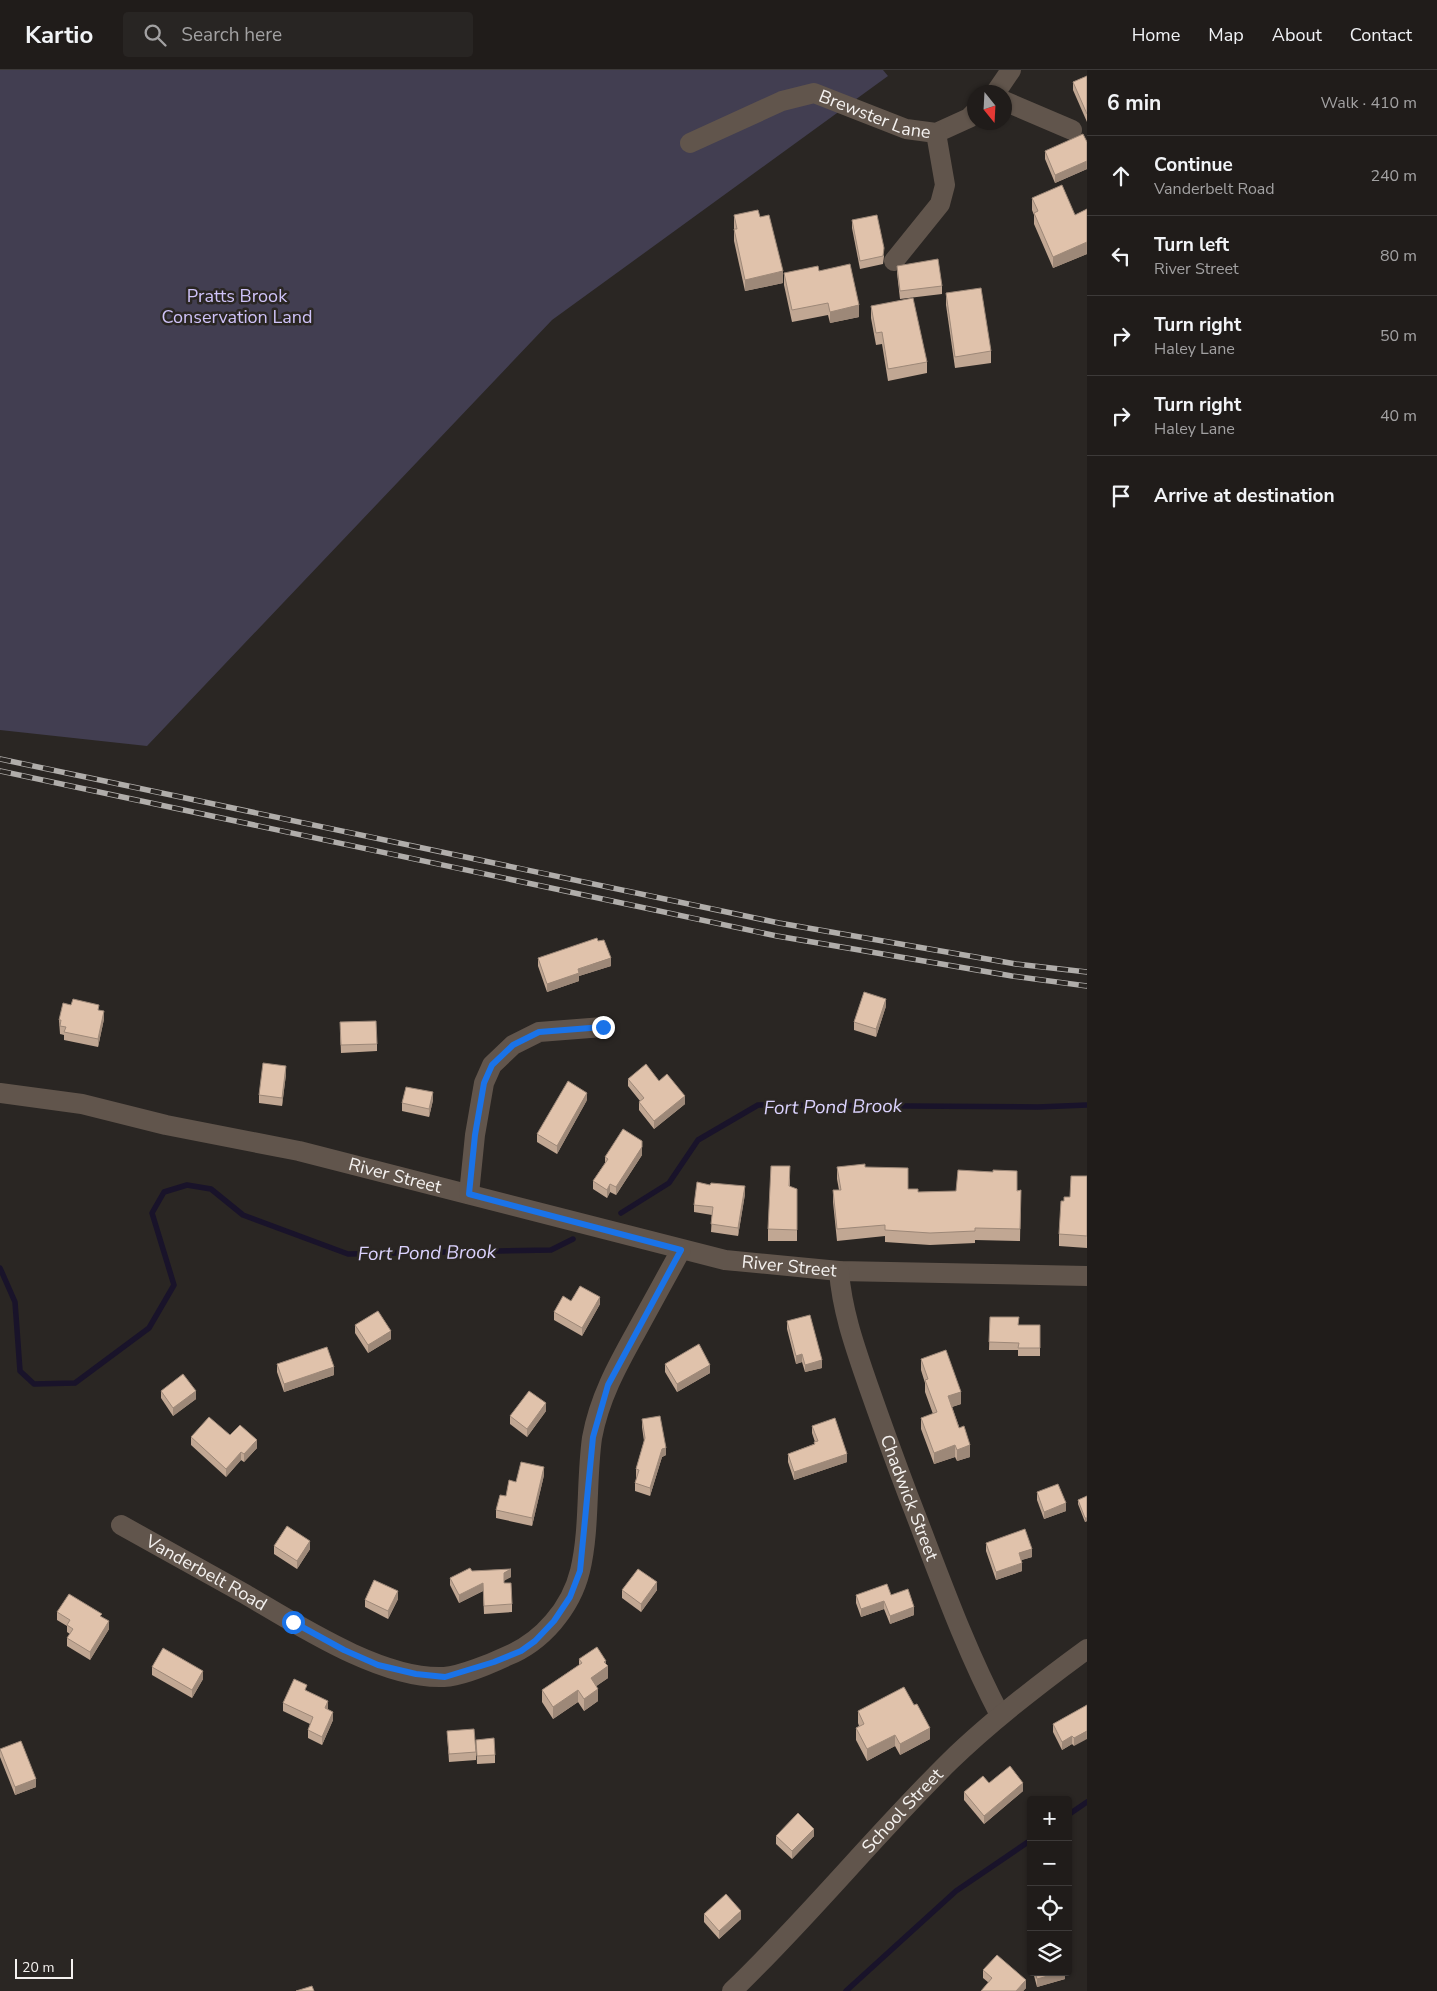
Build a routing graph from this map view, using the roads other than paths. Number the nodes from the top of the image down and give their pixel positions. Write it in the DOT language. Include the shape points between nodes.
graph roads {
  1 [pos="1011,70"];
  2 [pos="1001,85"];
  3 [pos="1012,104"];
  4 [pos="967,119"];
  5 [pos="1072,130"];
  6 [pos="936,133"];
  7 [pos="690,143"];
  8 [pos="894,261"];
  9 [pos="603,1027"];
  10 [pos="0,1092"];
  11 [pos="469,1194"];
  12 [pos="681,1250"];
  13 [pos="839,1271"];
  14 [pos="1087,1276"];
  15 [pos="121,1525"];
  16 [pos="1087,1649"];
  17 [pos="1000,1715"];
  18 [pos="732,1991"];
  1 -- 2 [label="street"];
  3 -- 5 [label="street"];
  4 -- 6 [label="street, Brewster Lane"];
  6 -- 7 [label="street, Brewster Lane" via="906,129 814,93 782,101"];
  6 -- 8 [label="street" via="945,185 940,204"];
  9 -- 11 [label="street" via="539,1032 513,1045 492,1065 484,1083"];
  10 -- 11 [label="street, River Street" via="82,1104 166,1125 299,1151"];
  11 -- 12 [label="street, River Street"];
  12 -- 13 [label="street, River Street" via="741,1262"];
  12 -- 15 [label="street, Vanderbelt Road" via="616,1369 601,1404 593,1437 580,1571 570,1597 554,1621 521,1651 445,1677 378,1665 344,1650"];
  13 -- 14 [label="street, River Street"];
  13 -- 17 [label="street, Chadwick Street" via="850,1332 889,1445 962,1634"];
  16 -- 17 [label="street, School Street"];
  17 -- 18 [label="street, School Street" via="918,1794 776,1949"];
}
